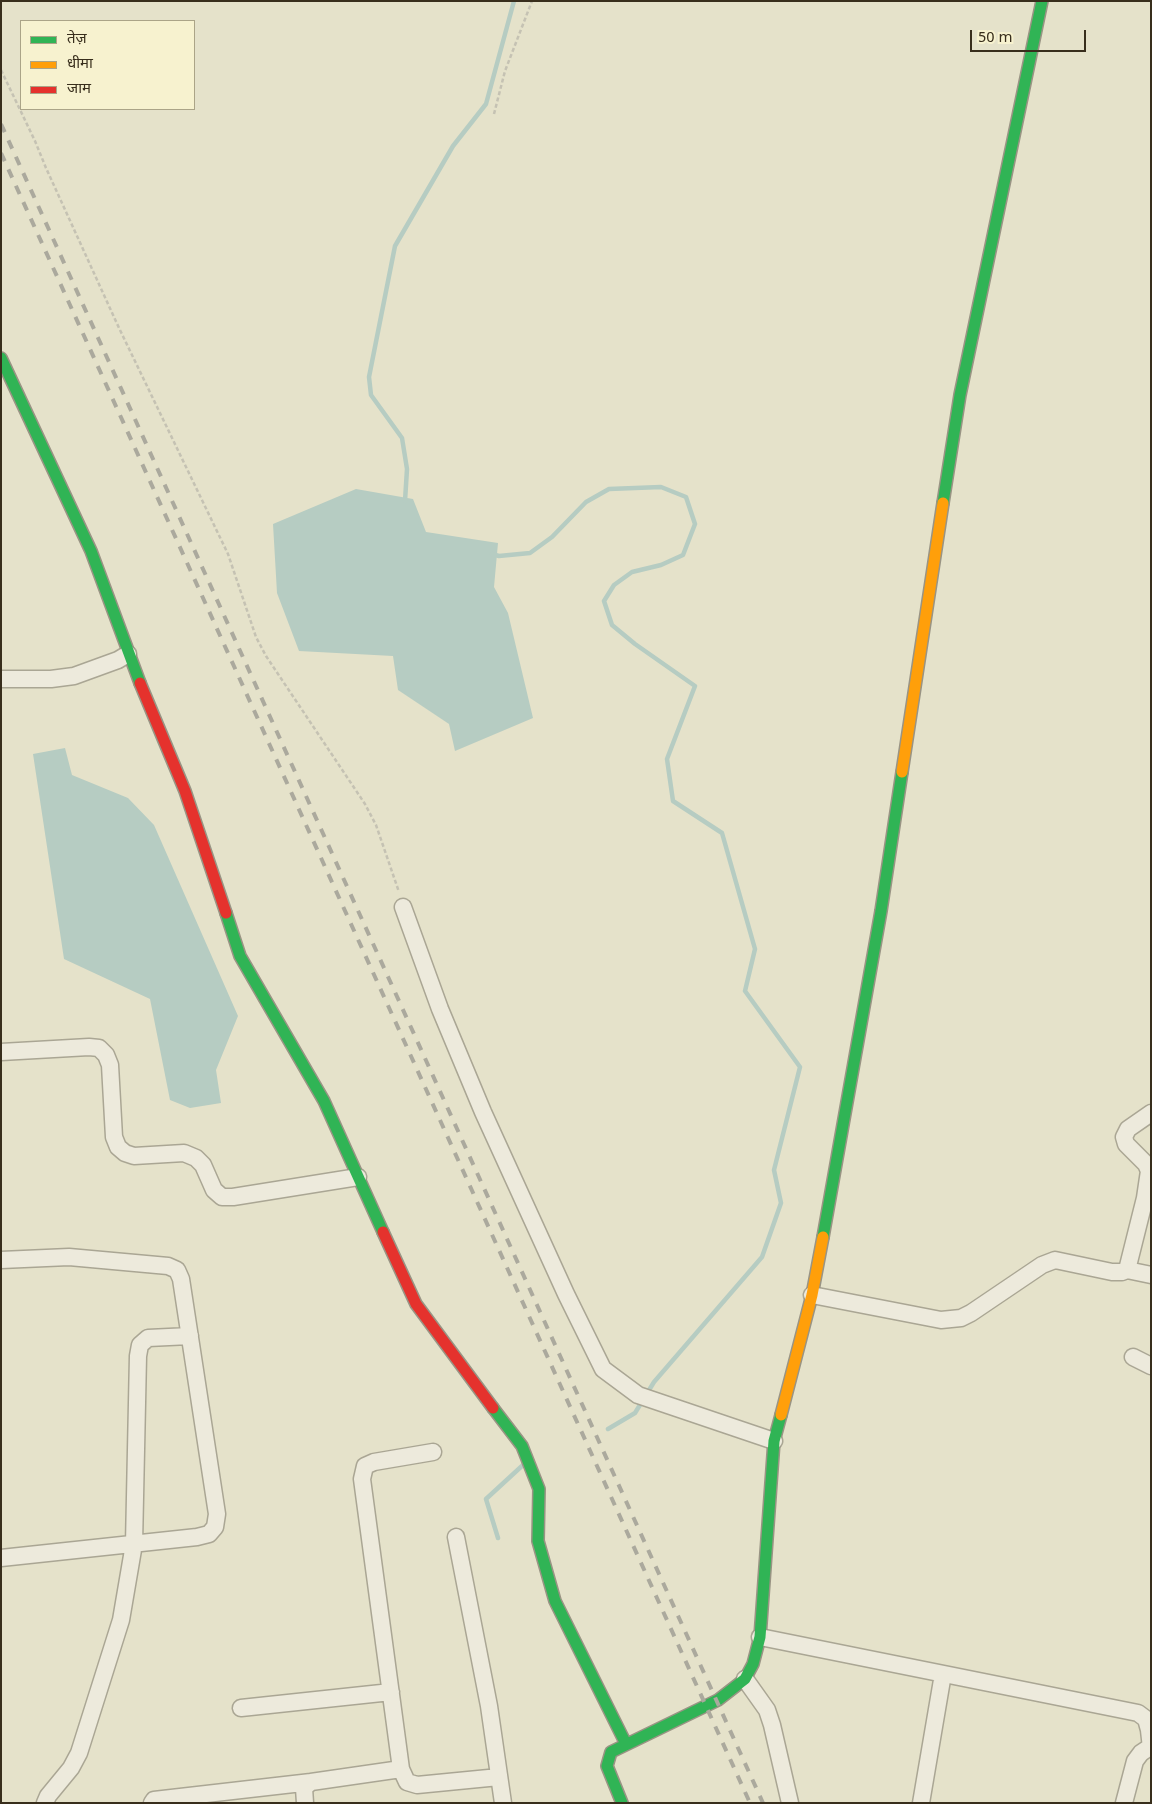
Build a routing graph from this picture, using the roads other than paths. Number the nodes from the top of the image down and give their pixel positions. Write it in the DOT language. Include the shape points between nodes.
graph roads {
  1 [pos="1042,1"];
  2 [pos="1,358"];
  3 [pos="128,654"];
  4 [pos="1,679"];
  5 [pos="404,907"];
  6 [pos="1,1052"];
  7 [pos="1151,1113"];
  8 [pos="358,1177"];
  9 [pos="1,1260"];
  10 [pos="1127,1270"];
  11 [pos="1151,1275"];
  12 [pos="812,1295"];
  13 [pos="190,1336"];
  14 [pos="1133,1357"];
  15 [pos="1151,1366"];
  16 [pos="774,1441"];
  17 [pos="433,1452"];
  18 [pos="456,1537"];
  19 [pos="134,1544"];
  20 [pos="1,1558"];
  21 [pos="760,1638"];
  22 [pos="943,1674"];
  23 [pos="745,1678"];
  24 [pos="391,1692"];
  25 [pos="240,1708"];
  26 [pos="1149,1719"];
  27 [pos="626,1744"];
  28 [pos="1150,1748"];
  29 [pos="401,1770"];
  30 [pos="499,1777"];
  31 [pos="311,1782"];
  32 [pos="45,1803"];
  33 [pos="152,1803"];
  34 [pos="305,1803"];
  35 [pos="503,1803"];
  36 [pos="622,1803"];
  37 [pos="790,1803"];
  38 [pos="921,1803"];
  39 [pos="1124,1803"];
  1 -- 12 [label="street" via="960,395 881,911"];
  2 -- 3 [label="street" via="91,551"];
  3 -- 4 [label="street" via="74,676"];
  3 -- 8 [label="street" via="182,783 240,956 324,1101"];
  5 -- 16 [label="street" via="440,1009 483,1112 603,1369 638,1395"];
  6 -- 8 [label="street" via="99,1048 110,1065 114,1137 118,1147 134,1156 184,1153 196,1158 203,1165 214,1190 222,1197"];
  7 -- 10 [label="street" via="1128,1129 1124,1137 1126,1144 1150,1171"];
  8 -- 27 [label="street" via="416,1304 522,1446 539,1488 538,1541 555,1601"];
  9 -- 13 [label="street" via="69,1257 168,1266 177,1270 181,1278"];
  10 -- 11 [label="street"];
  10 -- 12 [label="street" via="1112,1272 1055,1260 1042,1265 971,1313 961,1318 942,1320"];
  12 -- 16 [label="street"];
  13 -- 19 [label="street" via="148,1338 140,1345"];
  13 -- 19 [label="street" via="217,1514 215,1527 209,1534 197,1537"];
  14 -- 15 [label="street"];
  16 -- 21 [label="street"];
  17 -- 24 [label="street" via="374,1462 365,1466 362,1478"];
  18 -- 30 [label="street" via="489,1706"];
  19 -- 20 [label="street"];
  19 -- 32 [label="street" via="121,1620 80,1753"];
  21 -- 22 [label="street"];
  21 -- 23 [label="street" via="753,1664"];
  22 -- 26 [label="street" via="1138,1713"];
  22 -- 38 [label="street"];
  23 -- 27 [label="street" via="718,1700"];
  23 -- 37 [label="street" via="767,1710"];
  24 -- 25 [label="street"];
  24 -- 29 [label="street"];
  26 -- 28 [label="street"];
  27 -- 36 [label="street" via="610,1752 607,1766"];
  28 -- 39 [label="street" via="1135,1761"];
  29 -- 30 [label="street" via="406,1782 416,1785"];
  29 -- 31 [label="street"];
  30 -- 35 [label="street"];
  31 -- 33 [label="street" via="154,1800"];
  31 -- 34 [label="street" via="304,1788"];
}
